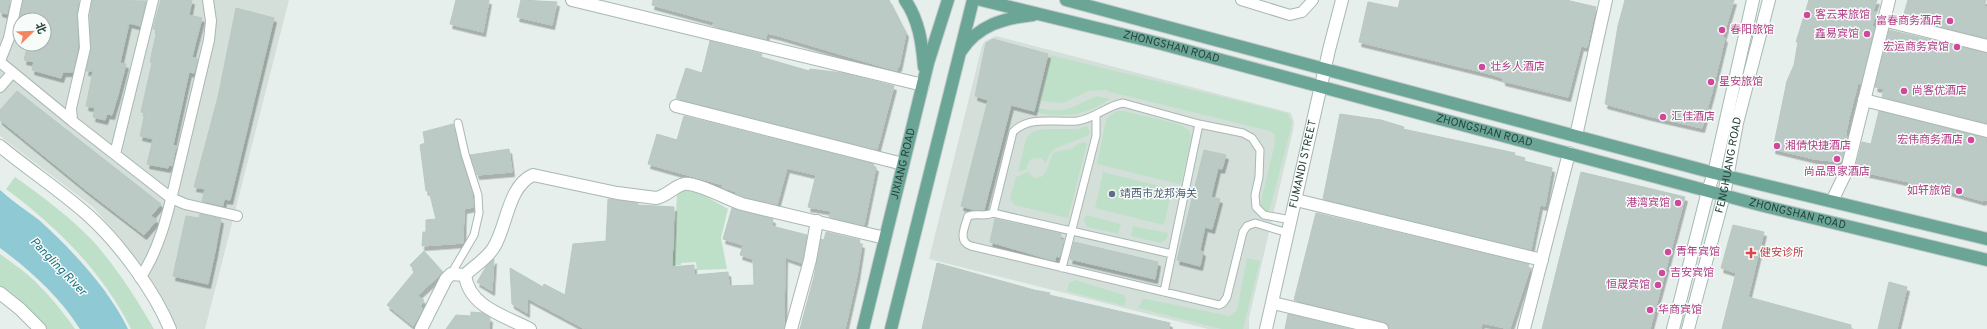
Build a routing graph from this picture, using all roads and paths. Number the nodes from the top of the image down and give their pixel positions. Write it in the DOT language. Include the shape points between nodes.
graph roads {
  1 [pos="17,0"];
  2 [pos="86,0"];
  3 [pos="152,0"];
  4 [pos="208,0"];
  5 [pos="572,0"];
  6 [pos="904,0"];
  7 [pos="948,0"];
  8 [pos="973,0"];
  9 [pos="982,0"];
  10 [pos="1066,0"];
  11 [pos="1241,0"];
  12 [pos="1313,0"];
  13 [pos="1342,0"];
  14 [pos="1604,0"];
  15 [pos="1753,0"];
  16 [pos="1769,0"];
  17 [pos="1888,0"];
  18 [pos="1044,15"];
  19 [pos="1884,20"];
  20 [pos="1987,46"];
  21 [pos="958,55"];
  22 [pos="0,61"];
  23 [pos="1325,70"];
  24 [pos="12,73"];
  25 [pos="924,80"];
  26 [pos="0,87"];
  27 [pos="1322,87"];
  28 [pos="1864,100"];
  29 [pos="676,106"];
  30 [pos="1096,115"];
  31 [pos="72,121"];
  32 [pos="458,123"];
  33 [pos="1200,124"];
  34 [pos="1987,131"];
  35 [pos="1576,136"];
  36 [pos="0,146"];
  37 [pos="1569,153"];
  38 [pos="115,154"];
  39 [pos="903,164"];
  40 [pos="1714,173"];
  41 [pos="1729,176"];
  42 [pos="1708,191"];
  43 [pos="1724,195"];
  44 [pos="171,198"];
  45 [pos="1296,200"];
  46 [pos="1832,201"];
  47 [pos="993,213"];
  48 [pos="237,216"];
  49 [pos="1291,220"];
  50 [pos="817,221"];
  51 [pos="1071,231"];
  52 [pos="1288,233"];
  53 [pos="885,238"];
  54 [pos="1987,239"];
  55 [pos="1172,254"];
  56 [pos="1542,260"];
  57 [pos="1987,260"];
  58 [pos="1062,268"];
  59 [pos="451,274"];
  60 [pos="465,275"];
  61 [pos="140,278"];
  62 [pos="1164,292"];
  63 [pos="0,293"];
  64 [pos="1273,303"];
  65 [pos="40,329"];
  66 [pos="170,329"];
  67 [pos="421,329"];
  68 [pos="530,329"];
  69 [pos="791,329"];
  70 [pos="863,329"];
  71 [pos="891,329"];
  72 [pos="1266,329"];
  73 [pos="1382,329"];
  74 [pos="1524,329"];
  75 [pos="1673,329"];
  76 [pos="1688,329"];
  1 -- 22 [label="street" via="10,38"];
  2 -- 31 [label="street" via="82,29 85,48 71,108"];
  3 -- 38 [label="street"];
  4 -- 44 [label="street" via="209,40"];
  5 -- 25 [label="street"];
  6 -- 25 [label="main road" via="920,31 924,52"];
  7 -- 25 [label="main road, JIXIANG ROAD"];
  8 -- 21 [label="main road"];
  9 -- 18 [label="main road, ZHONGSHAN ROAD"];
  10 -- 23 [label="main road, ZHONGSHAN ROAD"];
  11 -- 12 [label="street" via="1290,15 1302,12"];
  13 -- 23 [label="street, FUMANDI STREET"];
  14 -- 35 [label="street"];
  15 -- 40 [label="street, FENGHUANG ROAD"];
  16 -- 41 [label="street, FENGHUANG ROAD" via="1737,123"];
  17 -- 19 [label="street"];
  18 -- 21 [label="main road" via="1023,16 994,23 971,39"];
  18 -- 27 [label="main road, ZHONGSHAN ROAD"];
  19 -- 20 [label="street"];
  19 -- 28 [label="street"];
  21 -- 71 [label="main road"];
  22 -- 24 [label="street"];
  23 -- 27 [label="street, FUMANDI STREET"];
  23 -- 35 [label="main road, ZHONGSHAN ROAD"];
  24 -- 26 [label="street"];
  24 -- 31 [label="street"];
  25 -- 39 [label="main road, JIXIANG ROAD"];
  27 -- 37 [label="main road, ZHONGSHAN ROAD"];
  27 -- 45 [label="street, FUMANDI STREET"];
  28 -- 34 [label="street"];
  28 -- 46 [label="street" via="1847,170"];
  29 -- 39 [label="street"];
  30 -- 33 [label="lane" via="1114,105 1127,103"];
  30 -- 47 [label="lane" via="1079,121 1028,122 1017,128 1013,132"];
  30 -- 51 [label="lane" via="1096,136"];
  31 -- 38 [label="street"];
  32 -- 59 [label="lane" via="464,154 478,195 479,213 474,236"];
  33 -- 49 [label="lane" via="1243,133 1258,143 1260,164 1255,195 1256,207 1264,215"];
  33 -- 55 [label="lane"];
  35 -- 40 [label="main road, ZHONGSHAN ROAD"];
  36 -- 61 [label="street" via="90,217 108,235"];
  37 -- 42 [label="main road, ZHONGSHAN ROAD"];
  37 -- 56 [label="street"];
  38 -- 44 [label="street"];
  39 -- 53 [label="main road, JIXIANG ROAD"];
  40 -- 41 [label="main road, ZHONGSHAN ROAD"];
  40 -- 42 [label="street, FENGHUANG ROAD"];
  41 -- 43 [label="street, FENGHUANG ROAD"];
  41 -- 46 [label="main road, ZHONGSHAN ROAD"];
  42 -- 43 [label="main road, ZHONGSHAN ROAD"];
  42 -- 75 [label="street, FENGHUANG ROAD"];
  43 -- 57 [label="main road, ZHONGSHAN ROAD"];
  43 -- 76 [label="street, FENGHUANG ROAD"];
  44 -- 48 [label="street" via="185,204"];
  44 -- 61 [label="street" via="149,265"];
  45 -- 49 [label="street, FUMANDI STREET"];
  45 -- 56 [label="street"];
  46 -- 54 [label="main road, ZHONGSHAN ROAD"];
  47 -- 51 [label="lane"];
  47 -- 58 [label="lane" via="986,216 968,216 962,237 964,242 971,246"];
  49 -- 52 [label="street, FUMANDI STREET"];
  50 -- 53 [label="street"];
  50 -- 60 [label="street" via="742,204 706,189 686,184 674,188 663,197 656,198 611,192 533,175 517,189 495,246"];
  50 -- 69 [label="street" via="810,260"];
  51 -- 55 [label="lane"];
  51 -- 58 [label="lane"];
  52 -- 62 [label="lane" via="1256,223 1247,226 1243,232 1227,297 1219,305"];
  52 -- 64 [label="street, FUMANDI STREET"];
  53 -- 70 [label="main road, JIXIANG ROAD"];
  55 -- 62 [label="lane"];
  56 -- 74 [label="street"];
  58 -- 62 [label="lane"];
  59 -- 60 [label="street"];
  59 -- 67 [label="street" via="442,286"];
  60 -- 68 [label="street" via="468,288 478,301"];
  61 -- 66 [label="street"];
  63 -- 65 [label="street"];
  64 -- 72 [label="street, FUMANDI STREET"];
  64 -- 73 [label="street"];
}
